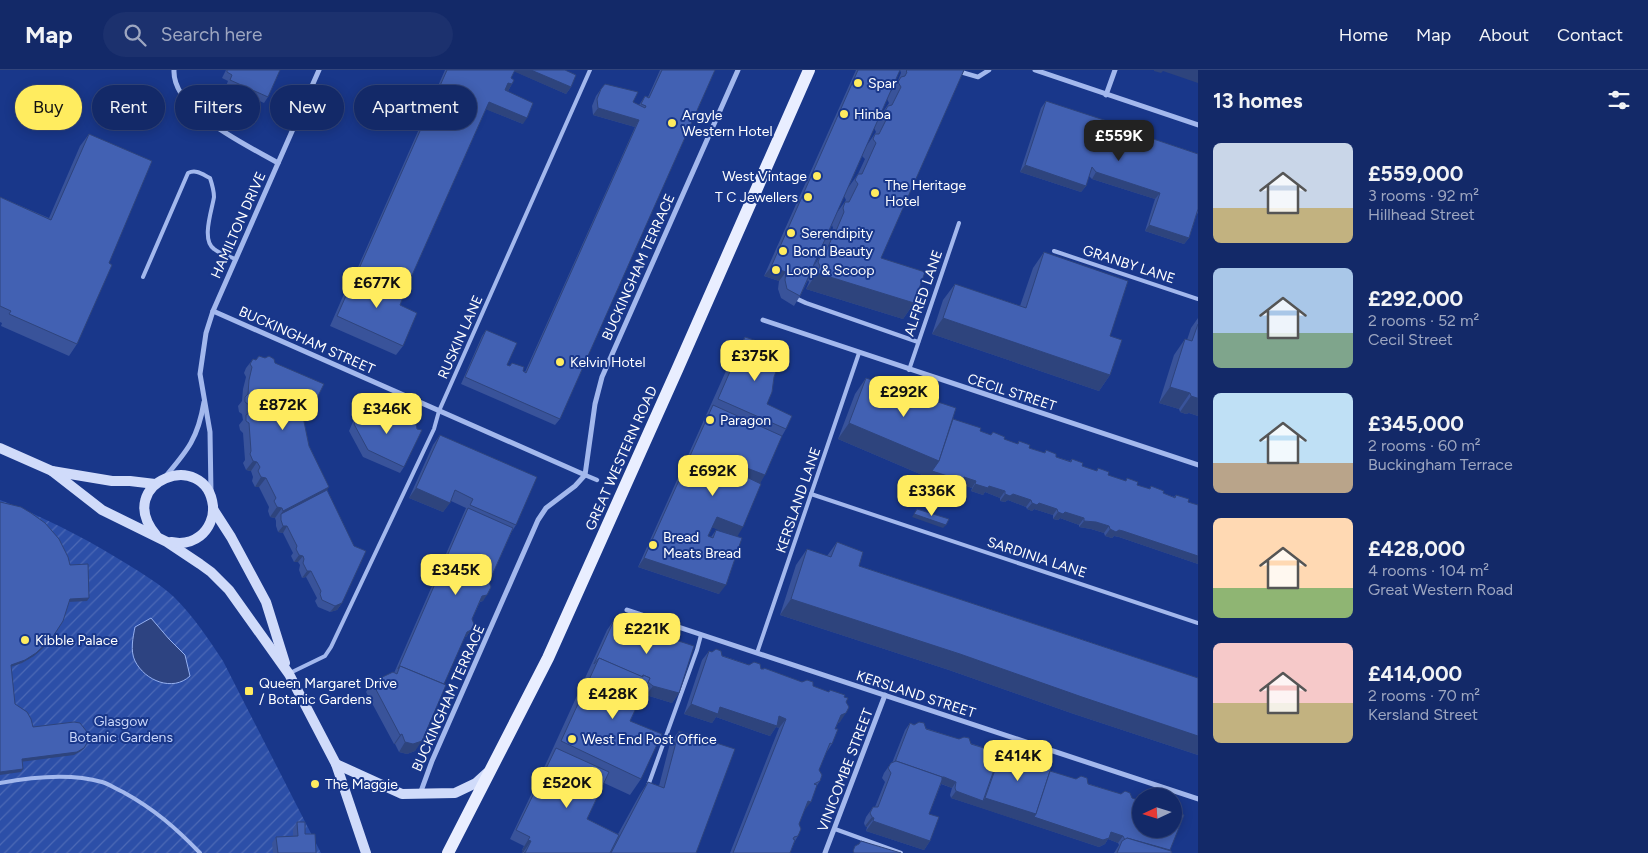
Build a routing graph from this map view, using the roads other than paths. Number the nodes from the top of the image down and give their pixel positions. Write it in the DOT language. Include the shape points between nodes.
graph roads {
  1 [pos="174,70"];
  2 [pos="319,70"];
  3 [pos="590,70"];
  4 [pos="738,70"];
  5 [pos="809,70"];
  6 [pos="954,70"];
  7 [pos="989,70"];
  8 [pos="1035,70"];
  9 [pos="1115,70"];
  10 [pos="1106,95"];
  11 [pos="1198,125"];
  12 [pos="278,163"];
  13 [pos="959,223"];
  14 [pos="1054,251"];
  15 [pos="236,260"];
  16 [pos="143,277"];
  17 [pos="789,289"];
  18 [pos="1198,299"];
  19 [pos="213,310"];
  20 [pos="763,320"];
  21 [pos="918,342"];
  22 [pos="859,353"];
  23 [pos="909,370"];
  24 [pos="205,394"];
  25 [pos="439,412"];
  26 [pos="0,448"];
  27 [pos="1198,465"];
  28 [pos="52,471"];
  29 [pos="585,475"];
  30 [pos="165,477"];
  31 [pos="597,480"];
  32 [pos="155,484"];
  33 [pos="811,494"];
  34 [pos="212,504"];
  35 [pos="157,536"];
  36 [pos="167,542"];
  37 [pos="627,610"];
  38 [pos="1198,623"];
  39 [pos="701,635"];
  40 [pos="757,653"];
  41 [pos="289,674"];
  42 [pos="885,695"];
  43 [pos="336,764"];
  44 [pos="492,769"];
  45 [pos="0,783"];
  46 [pos="419,795"];
  47 [pos="644,795"];
  48 [pos="1198,799"];
  49 [pos="835,829"];
  50 [pos="200,853"];
  51 [pos="366,853"];
  52 [pos="448,853"];
  53 [pos="825,853"];
  54 [pos="901,853"];
  1 -- 12 [label="street" via="173,79 186,101 205,120"];
  2 -- 12 [label="street, HAMILTON DRIVE"];
  3 -- 25 [label="lane, RUSKIN LANE"];
  4 -- 29 [label="street, BUCKINGHAM TERRACE" via="602,377"];
  5 -- 44 [label="main road, GREAT WESTERN ROAD" via="552,650"];
  6 -- 7 [label="street" via="978,77"];
  8 -- 10 [label="street"];
  9 -- 10 [label="street"];
  10 -- 11 [label="street"];
  12 -- 15 [label="street, HAMILTON DRIVE"];
  13 -- 21 [label="lane, ALFRED LANE"];
  14 -- 18 [label="lane, GRANBY LANE"];
  15 -- 16 [label="lane" via="210,244 208,235 214,196 210,178 192,171 188,173"];
  15 -- 19 [label="street, HAMILTON DRIVE"];
  17 -- 21 [label="street" via="794,297 806,303"];
  19 -- 24 [label="street, HAMILTON DRIVE" via="200,374"];
  19 -- 25 [label="street, BUCKINGHAM STREET"];
  20 -- 22 [label="street, CECIL STREET"];
  21 -- 23 [label="lane, ALFRED LANE"];
  22 -- 23 [label="street, CECIL STREET"];
  22 -- 33 [label="lane, KERSLAND LANE"];
  23 -- 27 [label="street, CECIL STREET"];
  24 -- 30 [label="street, HAMILTON DRIVE" via="195,438"];
  24 -- 34 [label="street, HAMILTON DRIVE" via="210,432"];
  25 -- 29 [label="street, BUCKINGHAM STREET"];
  25 -- 41 [label="lane, RUSKIN LANE" via="434,429 331,647 325,656"];
  26 -- 28 [label="main road"];
  28 -- 32 [label="main road"];
  28 -- 35 [label="main road" via="102,510"];
  29 -- 31 [label="street"];
  29 -- 46 [label="street, BUCKINGHAM TERRACE" via="546,508 538,520"];
  30 -- 32 [label="main road"];
  30 -- 34 [label="main road" via="176,474 199,480"];
  32 -- 35 [label="main road" via="144,504 149,527"];
  33 -- 38 [label="lane, SARDINIA LANE"];
  33 -- 40 [label="lane, KERSLAND LANE"];
  34 -- 36 [label="main road" via="209,525 198,537 178,544"];
  34 -- 41 [label="main road" via="266,602"];
  35 -- 36 [label="main road"];
  36 -- 41 [label="main road" via="221,581"];
  37 -- 39 [label="street, KERSLAND STREET"];
  39 -- 40 [label="street, KERSLAND STREET"];
  39 -- 47 [label="lane"];
  40 -- 42 [label="street, KERSLAND STREET"];
  41 -- 43 [label="main road"];
  42 -- 48 [label="street, KERSLAND STREET"];
  42 -- 49 [label="street, VINICOMBE STREET"];
  43 -- 46 [label="main road" via="402,794"];
  43 -- 51 [label="main road"];
  44 -- 46 [label="main road" via="476,783 455,793"];
  44 -- 52 [label="main road, GREAT WESTERN ROAD"];
  45 -- 50 [label="lane" via="67,777 104,782 144,804 175,827"];
  49 -- 53 [label="street, VINICOMBE STREET"];
  49 -- 54 [label="lane"];
}
